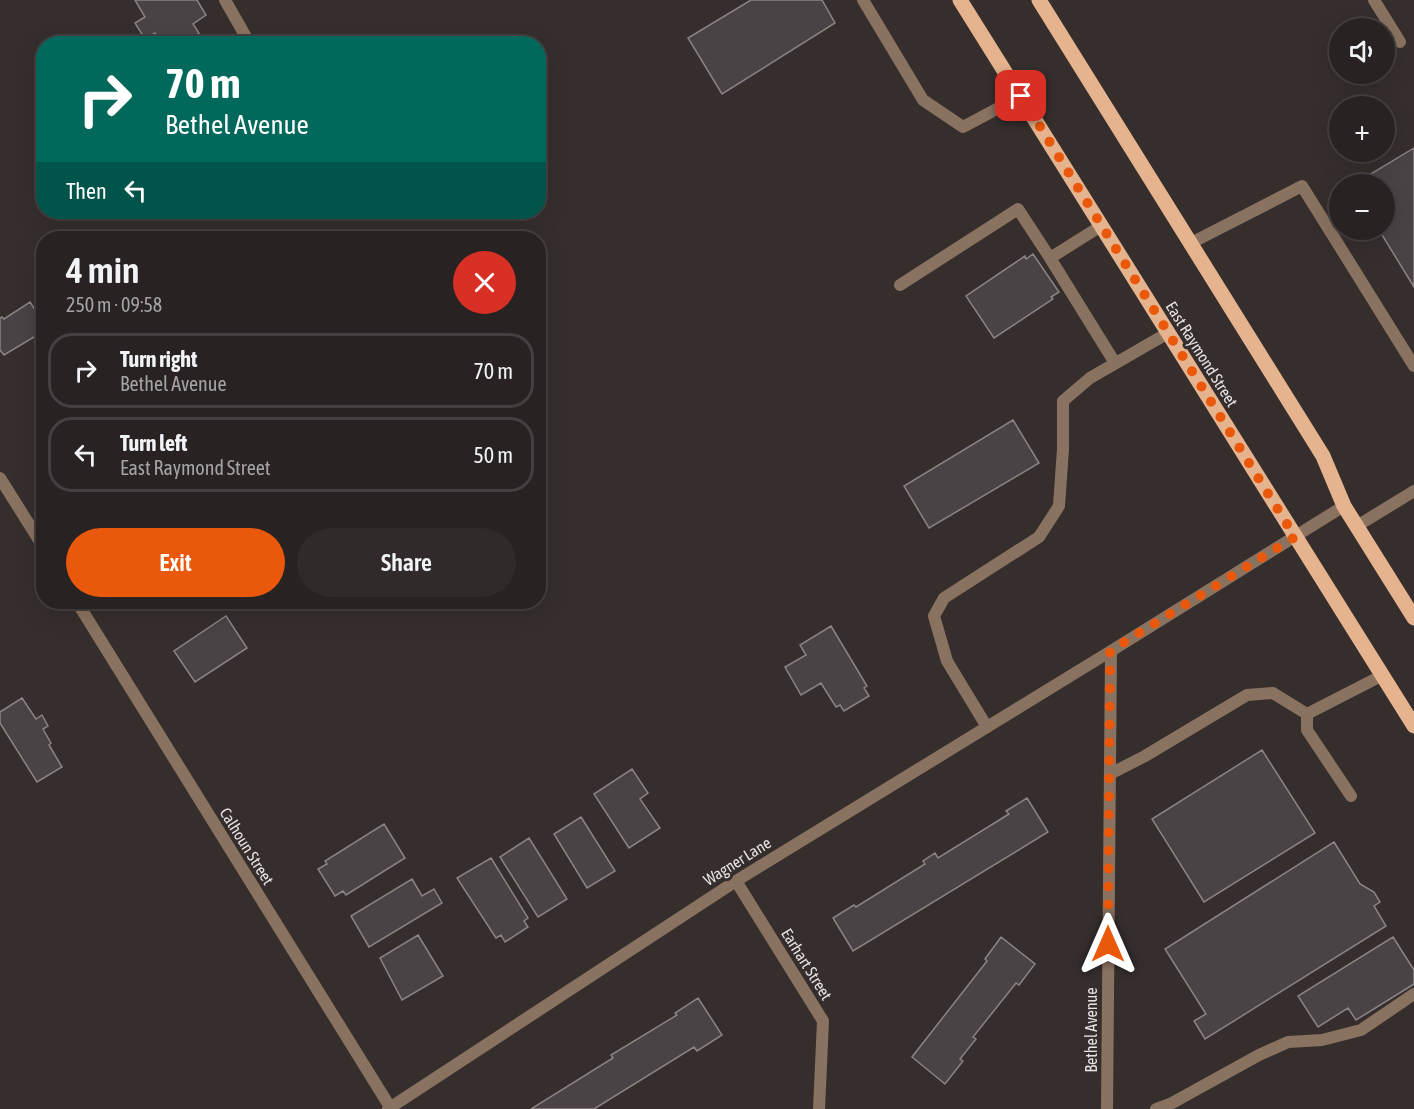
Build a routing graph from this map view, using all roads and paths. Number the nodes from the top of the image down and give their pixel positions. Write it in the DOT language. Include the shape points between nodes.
graph roads {
  1 [pos="225,0"];
  2 [pos="863,0"];
  3 [pos="960,0"];
  4 [pos="1039,0"];
  5 [pos="1374,0"];
  6 [pos="245,36"];
  7 [pos="1400,42"];
  8 [pos="1021,96"];
  9 [pos="1101,226"];
  10 [pos="1191,243"];
  11 [pos="1050,258"];
  12 [pos="900,285"];
  13 [pos="1168,333"];
  14 [pos="1115,363"];
  15 [pos="1414,366"];
  16 [pos="0,478"];
  17 [pos="1414,491"];
  18 [pos="1344,506"];
  19 [pos="1357,526"];
  20 [pos="36,535"];
  21 [pos="1295,537"];
  22 [pos="80,609"];
  23 [pos="1414,618"];
  24 [pos="1110,651"];
  25 [pos="1381,676"];
  26 [pos="1307,714"];
  27 [pos="1414,726"];
  28 [pos="987,727"];
  29 [pos="1110,774"];
  30 [pos="1351,796"];
  31 [pos="736,881"];
  32 [pos="1414,994"];
  33 [pos="389,1108"];
  34 [pos="819,1109"];
  35 [pos="1107,1109"];
  36 [pos="1156,1109"];
  1 -- 6 [label="street"];
  2 -- 8 [label="street" via="923,100 963,127"];
  3 -- 8 [label="main road, East Raymond Street"];
  4 -- 10 [label="main road"];
  5 -- 7 [label="street"];
  8 -- 9 [label="main road, East Raymond Street"];
  9 -- 11 [label="street"];
  9 -- 13 [label="main road, East Raymond Street"];
  10 -- 15 [label="street" via="1302,186"];
  10 -- 18 [label="main road" via="1323,456"];
  11 -- 12 [label="street" via="1018,209"];
  11 -- 14 [label="street"];
  13 -- 14 [label="street"];
  13 -- 21 [label="main road, East Raymond Street"];
  14 -- 28 [label="street" via="1063,401 1059,506 1039,537 944,598 934,616 947,661"];
  16 -- 20 [label="street"];
  17 -- 19 [label="street"];
  18 -- 19 [label="main road"];
  18 -- 21 [label="street"];
  19 -- 23 [label="main road"];
  21 -- 24 [label="street"];
  21 -- 25 [label="main road, East Raymond Street"];
  22 -- 33 [label="street, Calhoun Street"];
  24 -- 28 [label="street, Wagner Lane"];
  24 -- 29 [label="street, Bethel Avenue"];
  25 -- 26 [label="street"];
  25 -- 27 [label="main road, East Raymond Street"];
  26 -- 29 [label="street" via="1273,693 1247,695"];
  26 -- 30 [label="street" via="1307,730"];
  28 -- 31 [label="street, Wagner Lane"];
  29 -- 35 [label="street, Bethel Avenue"];
  31 -- 33 [label="street, Wagner Lane"];
  31 -- 34 [label="street, Earhart Street" via="823,1021"];
  32 -- 36 [label="street" via="1361,1030 1322,1040 1288,1042"];
}
